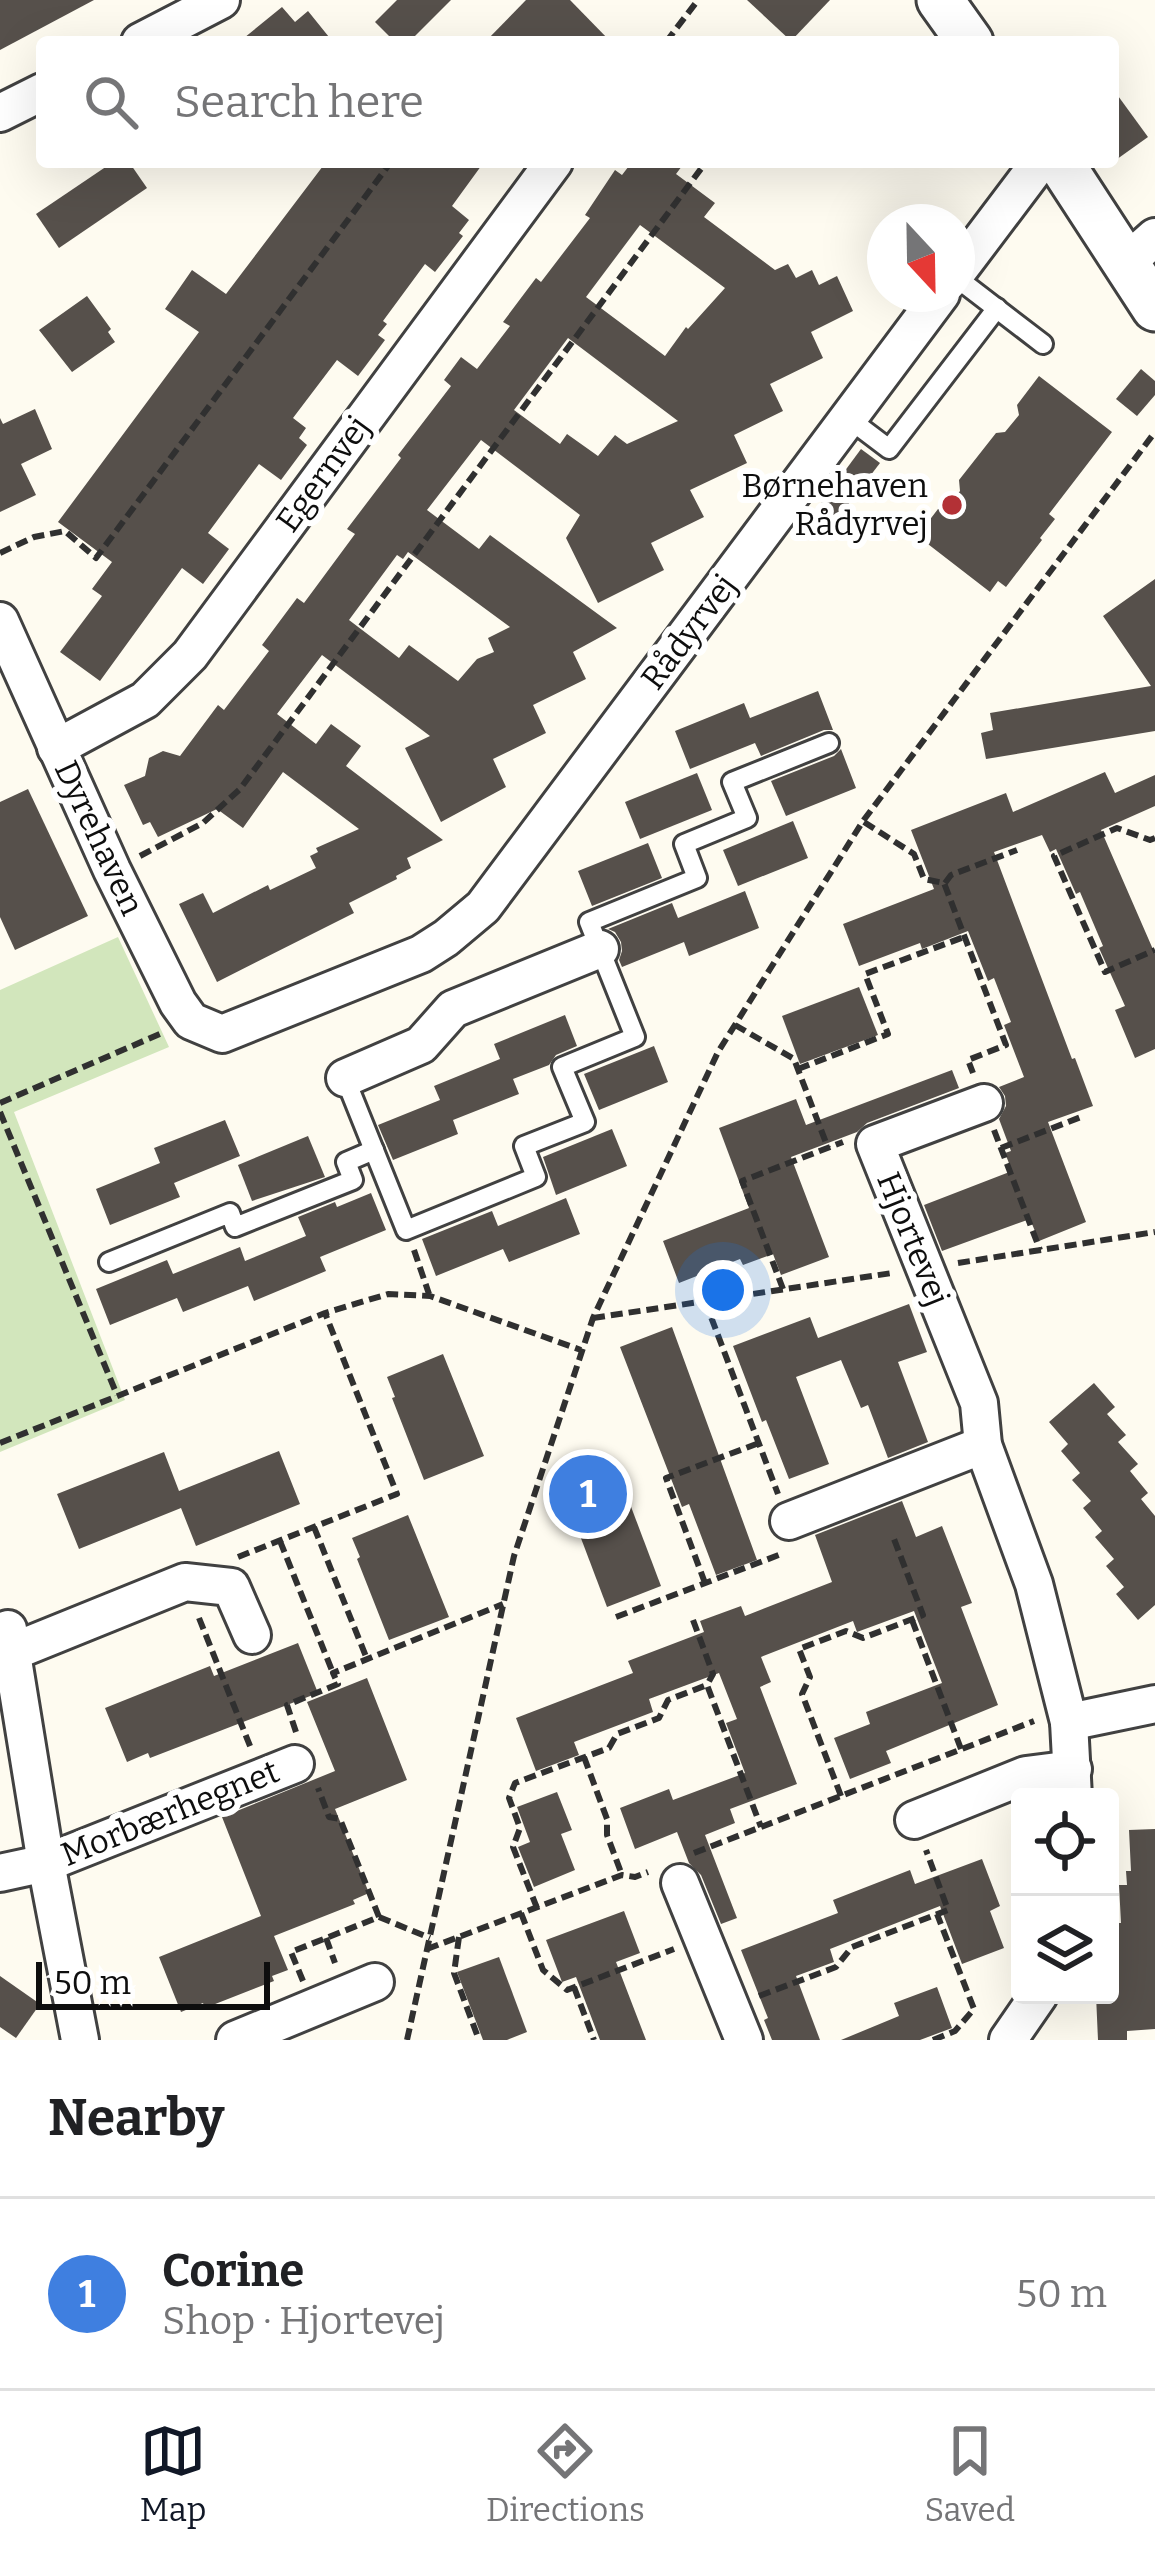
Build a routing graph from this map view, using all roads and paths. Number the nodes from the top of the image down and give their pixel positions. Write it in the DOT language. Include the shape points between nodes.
graph roads {
  1 [pos="221,0"];
  2 [pos="698,0"];
  3 [pos="940,0"];
  4 [pos="150,24"];
  5 [pos="671,36"];
  6 [pos="966,36"];
  7 [pos="36,95"];
  8 [pos="0,113"];
  9 [pos="387,168"];
  10 [pos="550,168"];
  11 [pos="702,168"];
  12 [pos="1036,168"];
  13 [pos="1066,168"];
  14 [pos="975,250"];
  15 [pos="1141,250"];
  16 [pos="975,290"];
  17 [pos="997,308"];
  18 [pos="1155,308"];
  19 [pos="928,312"];
  20 [pos="1043,344"];
  21 [pos="848,418"];
  22 [pos="1155,432"];
  23 [pos="0,553"];
  24 [pos="0,621"];
  25 [pos="829,743"];
  26 [pos="56,748"];
  27 [pos="862,821"];
  28 [pos="1152,839"];
  29 [pos="1016,850"];
  30 [pos="1155,853"];
  31 [pos="112,870"];
  32 [pos="944,884"];
  33 [pos="964,937"];
  34 [pos="600,949"];
  35 [pos="1155,950"];
  36 [pos="421,954"];
  37 [pos="453,1009"];
  38 [pos="735,1025"];
  39 [pos="206,1027"];
  40 [pos="798,1069"];
  41 [pos="345,1078"];
  42 [pos="0,1102"];
  43 [pos="984,1103"];
  44 [pos="0,1112"];
  45 [pos="1081,1118"];
  46 [pos="875,1144"];
  47 [pos="828,1148"];
  48 [pos="1001,1148"];
  49 [pos="374,1150"];
  50 [pos="406,1230"];
  51 [pos="1155,1232"];
  52 [pos="1040,1250"];
  53 [pos="109,1262"];
  54 [pos="924,1269"];
  55 [pos="784,1289"];
  56 [pos="430,1295"];
  57 [pos="705,1301"];
  58 [pos="325,1313"];
  59 [pos="592,1318"];
  60 [pos="581,1349"];
  61 [pos="117,1395"];
  62 [pos="0,1443"];
  63 [pos="759,1443"];
  64 [pos="983,1445"];
  65 [pos="789,1521"];
  66 [pos="314,1527"];
  67 [pos="894,1539"];
  68 [pos="280,1540"];
  69 [pos="185,1582"];
  70 [pos="705,1582"];
  71 [pos="503,1604"];
  72 [pos="616,1617"];
  73 [pos="693,1619"];
  74 [pos="912,1620"];
  75 [pos="252,1635"];
  76 [pos="9,1658"];
  77 [pos="367,1659"];
  78 [pos="333,1672"];
  79 [pos="707,1685"];
  80 [pos="1155,1704"];
  81 [pos="1067,1715"];
  82 [pos="961,1749"];
  83 [pos="584,1757"];
  84 [pos="288,1768"];
  85 [pos="896,1774"];
  86 [pos="1073,1783"];
  87 [pos="841,1796"];
  88 [pos="914,1820"];
  89 [pos="761,1827"];
  90 [pos="46,1862"];
  91 [pos="674,1869"];
  92 [pos="0,1873"];
  93 [pos="622,1875"];
  94 [pos="537,1908"];
  95 [pos="521,1913"];
  96 [pos="937,1914"];
  97 [pos="380,1917"];
  98 [pos="459,1937"];
  99 [pos="430,1938"];
  100 [pos="702,1938"];
  101 [pos="427,1949"];
  102 [pos="375,1982"];
  103 [pos="574,1987"];
  104 [pos="1033,2004"];
  105 [pos="313,2008"];
  106 [pos="737,2023"];
  107 [pos="80,2040"];
  108 [pos="235,2040"];
  109 [pos="407,2040"];
  110 [pos="479,2040"];
  111 [pos="594,2040"];
  112 [pos="933,2040"];
  113 [pos="1008,2040"];
  1 -- 4 [label="street"];
  2 -- 5 [label="path"];
  3 -- 6 [label="street"];
  7 -- 8 [label="street"];
  9 -- 23 [label="path" via="96,558 64,531"];
  10 -- 26 [label="street, Egernvej" via="190,655 145,700"];
  11 -- 31 [label="path" via="240,789 202,823"];
  12 -- 14 [label="street"];
  13 -- 15 [label="street"];
  15 -- 18 [label="street"];
  16 -- 17 [label="lane"];
  17 -- 20 [label="lane"];
  17 -- 21 [label="lane" via="889,449"];
  19 -- 21 [label="street, Rådyrvej"];
  21 -- 36 [label="street, Rådyrvej" via="483,907"];
  22 -- 27 [label="path"];
  24 -- 26 [label="street, Dyrehaven"];
  25 -- 34 [label="lane" via="732,782 746,818 684,844 698,878 589,922"];
  26 -- 31 [label="street, Dyrehaven"];
  27 -- 32 [label="path" via="914,854 925,879"];
  27 -- 38 [label="path"];
  28 -- 30 [label="path"];
  28 -- 35 [label="path" via="1118,828 1054,856 1105,972"];
  29 -- 32 [label="path"];
  31 -- 39 [label="street, Dyrehaven" via="178,1003"];
  32 -- 33 [label="path"];
  33 -- 40 [label="path" via="865,974 888,1034"];
  33 -- 43 [label="path" via="1006,1046 968,1060"];
  34 -- 37 [label="street"];
  34 -- 50 [label="lane" via="635,1037 562,1066 585,1122 524,1146 536,1177"];
  36 -- 37 [label="street"];
  36 -- 39 [label="street, Rådyrvej"];
  37 -- 41 [label="street" via="421,1045"];
  38 -- 40 [label="path"];
  38 -- 59 [label="path"];
  39 -- 42 [label="path"];
  40 -- 47 [label="path"];
  41 -- 49 [label="lane"];
  43 -- 46 [label="street, Hjortevej"];
  43 -- 48 [label="path"];
  44 -- 61 [label="path"];
  45 -- 48 [label="path"];
  46 -- 47 [label="path" via="848,1140"];
  46 -- 54 [label="street, Hjortevej"];
  47 -- 55 [label="path" via="742,1180"];
  48 -- 52 [label="path"];
  49 -- 50 [label="lane"];
  49 -- 53 [label="lane" via="346,1162 353,1180 235,1227 230,1213"];
  50 -- 56 [label="path"];
  51 -- 52 [label="path"];
  52 -- 54 [label="path"];
  54 -- 55 [label="path"];
  54 -- 64 [label="street, Hjortevej" via="979,1403"];
  55 -- 57 [label="path"];
  56 -- 58 [label="path" via="388,1294"];
  56 -- 60 [label="path"];
  57 -- 59 [label="path"];
  57 -- 63 [label="path"];
  58 -- 61 [label="path"];
  58 -- 66 [label="path" via="397,1494"];
  59 -- 60 [label="path"];
  60 -- 71 [label="path"];
  61 -- 62 [label="path"];
  63 -- 65 [label="path"];
  63 -- 70 [label="path" via="666,1478"];
  64 -- 65 [label="street"];
  64 -- 81 [label="street, Hjortevej" via="1034,1584"];
  65 -- 70 [label="path" via="799,1547"];
  66 -- 68 [label="path"];
  66 -- 77 [label="path"];
  67 -- 74 [label="path" via="923,1615"];
  68 -- 69 [label="path"];
  68 -- 78 [label="path"];
  69 -- 75 [label="street" via="231,1587"];
  69 -- 76 [label="street, Morbærhegnet"];
  69 -- 84 [label="path"];
  70 -- 72 [label="path"];
  71 -- 77 [label="path"];
  71 -- 99 [label="path"];
  73 -- 79 [label="path" via="713,1674"];
  74 -- 82 [label="path"];
  74 -- 87 [label="path" via="863,1639 846,1631 799,1649 810,1677 802,1694"];
  76 -- 90 [label="street, Morbærhegnet"];
  77 -- 78 [label="path"];
  78 -- 84 [label="path" via="338,1684 287,1705"];
  79 -- 83 [label="path" via="668,1700 659,1718"];
  79 -- 89 [label="path"];
  80 -- 81 [label="street"];
  81 -- 82 [label="path"];
  81 -- 86 [label="street, Hjortevej"];
  82 -- 85 [label="path"];
  83 -- 93 [label="path"];
  83 -- 94 [label="path" via="515,1784 509,1798 520,1828 514,1847"];
  84 -- 90 [label="street, Morbærhegnet"];
  84 -- 97 [label="path" via="329,1817 340,1819"];
  85 -- 87 [label="path"];
  85 -- 88 [label="path"];
  86 -- 88 [label="street, Hjortevej" via="1026,1775"];
  87 -- 89 [label="path"];
  88 -- 96 [label="path" via="949,1910"];
  89 -- 91 [label="path"];
  90 -- 92 [label="street, Morbærhegnet"];
  90 -- 107 [label="street, Morbærhegnet"];
  91 -- 93 [label="path"];
  91 -- 100 [label="street"];
  93 -- 94 [label="path"];
  94 -- 95 [label="path"];
  95 -- 98 [label="path"];
  95 -- 103 [label="path" via="543,1970"];
  96 -- 106 [label="path" via="852,1947 836,1966"];
  96 -- 112 [label="path" via="974,2009 955,2031"];
  97 -- 99 [label="path"];
  97 -- 105 [label="path" via="291,1952"];
  98 -- 101 [label="path"];
  98 -- 110 [label="path" via="454,1973"];
  99 -- 101 [label="path"];
  100 -- 103 [label="path"];
  100 -- 106 [label="street"];
  101 -- 109 [label="path"];
  102 -- 105 [label="street"];
  103 -- 111 [label="path"];
  104 -- 113 [label="street"];
  105 -- 108 [label="street"];
}
